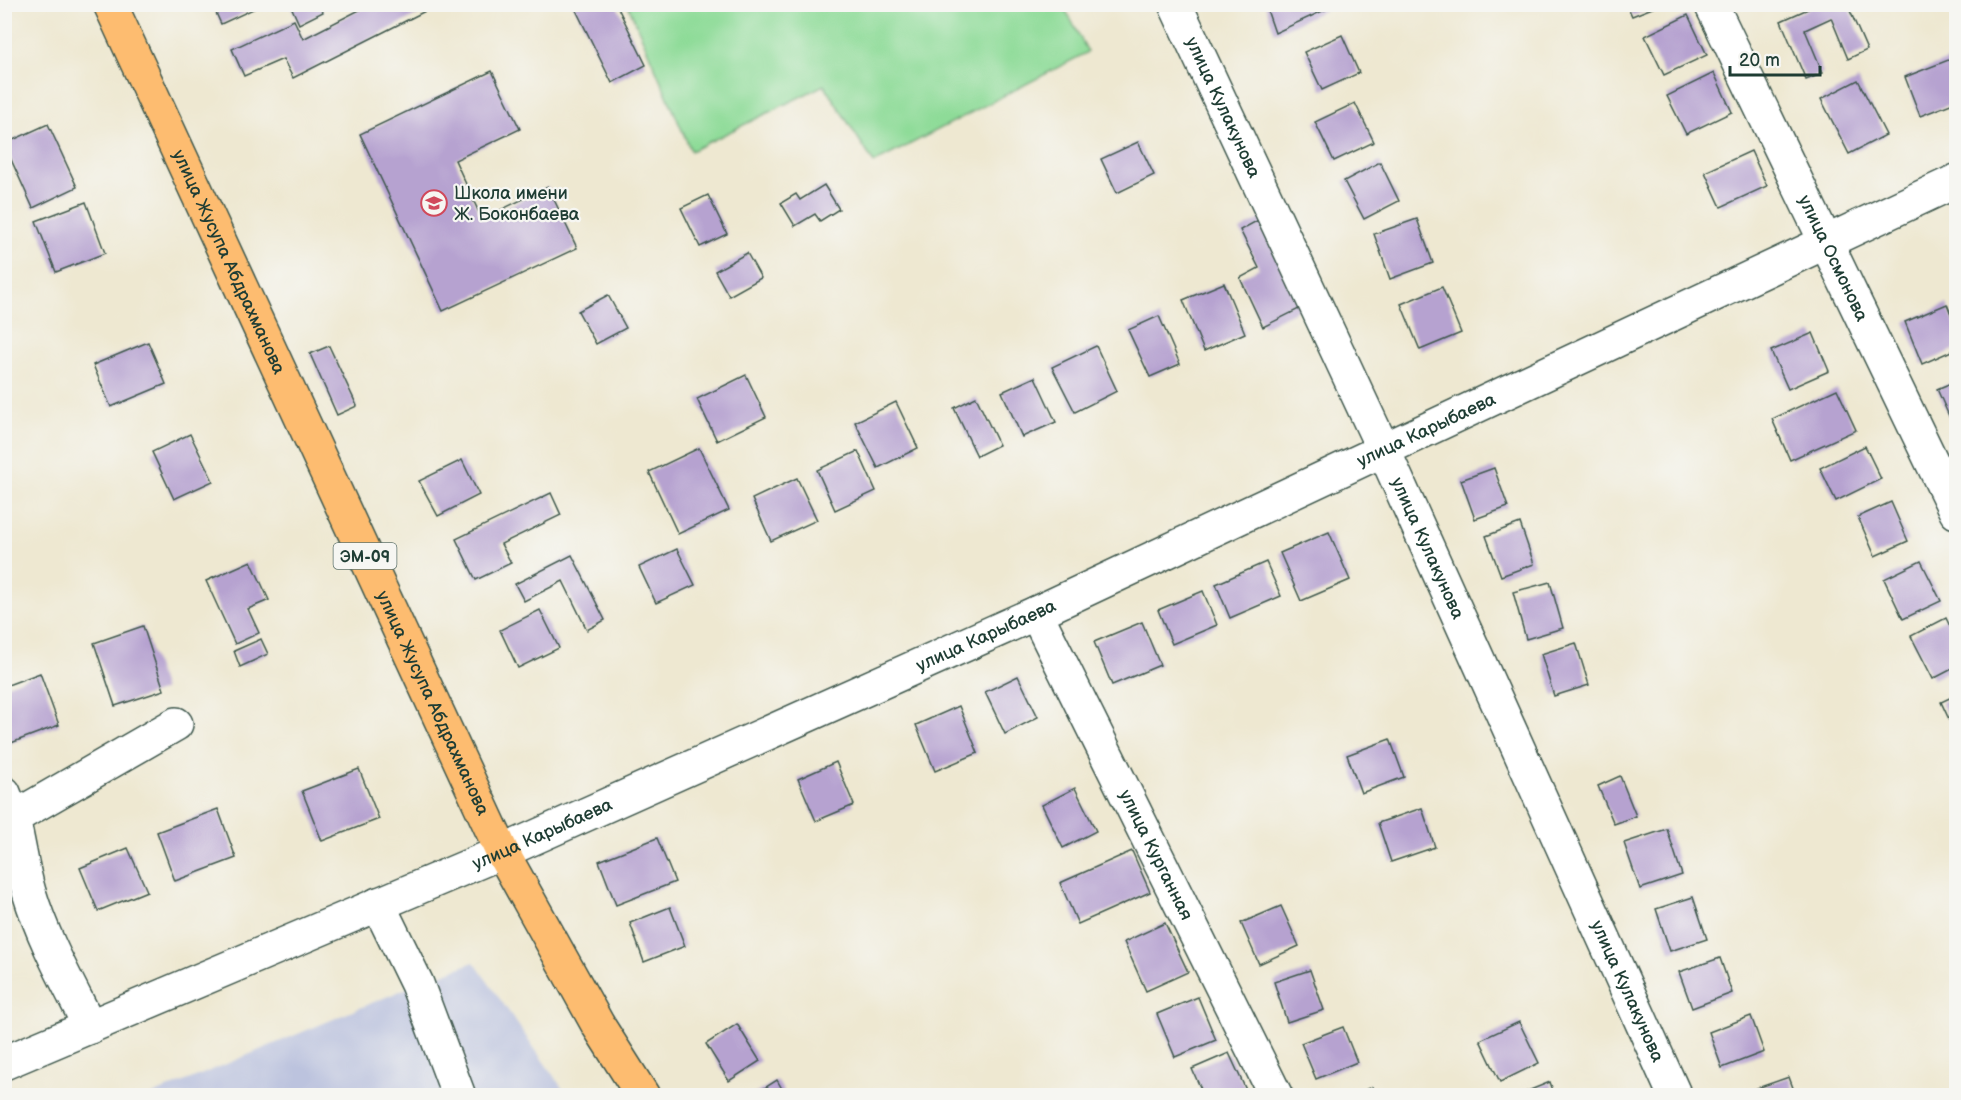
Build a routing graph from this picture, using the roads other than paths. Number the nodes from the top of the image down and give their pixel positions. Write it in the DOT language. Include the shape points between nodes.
graph roads {
  1 [pos="110,4"];
  2 [pos="1175,4"];
  3 [pos="1711,4"];
  4 [pos="1956,181"];
  5 [pos="1826,242"];
  6 [pos="1384,451"];
  7 [pos="1956,512"];
  8 [pos="1036,613"];
  9 [pos="176,724"];
  10 [pos="9,806"];
  11 [pos="502,852"];
  12 [pos="378,904"];
  13 [pos="90,1027"];
  14 [pos="4,1063"];
  15 [pos="459,1095"];
  16 [pos="643,1095"];
  17 [pos="1276,1095"];
  18 [pos="1675,1095"];
  1 -- 11 [label="highway, улица Жусупа Абдрахманова / ЭМ-09"];
  2 -- 6 [label="street, улица Кулакунова"];
  3 -- 5 [label="street, улица Осмонова"];
  4 -- 5 [label="street, улица Карыбаева"];
  5 -- 6 [label="street, улица Карыбаева"];
  5 -- 7 [label="street, улица Осмонова"];
  6 -- 8 [label="street, улица Карыбаева"];
  6 -- 18 [label="street, улица Кулакунова"];
  8 -- 11 [label="street, улица Карыбаева"];
  8 -- 17 [label="street, улица Курганная"];
  9 -- 10 [label="street"];
  10 -- 13 [label="street" via="29,891 51,949"];
  11 -- 12 [label="street, улица Карыбаева"];
  11 -- 16 [label="highway, улица Жусупа Абдрахманова / ЭМ-09" via="598,1025"];
  12 -- 13 [label="street, улица Карыбаева"];
  12 -- 15 [label="street" via="417,984"];
  13 -- 14 [label="street, улица Карыбаева"];
}
